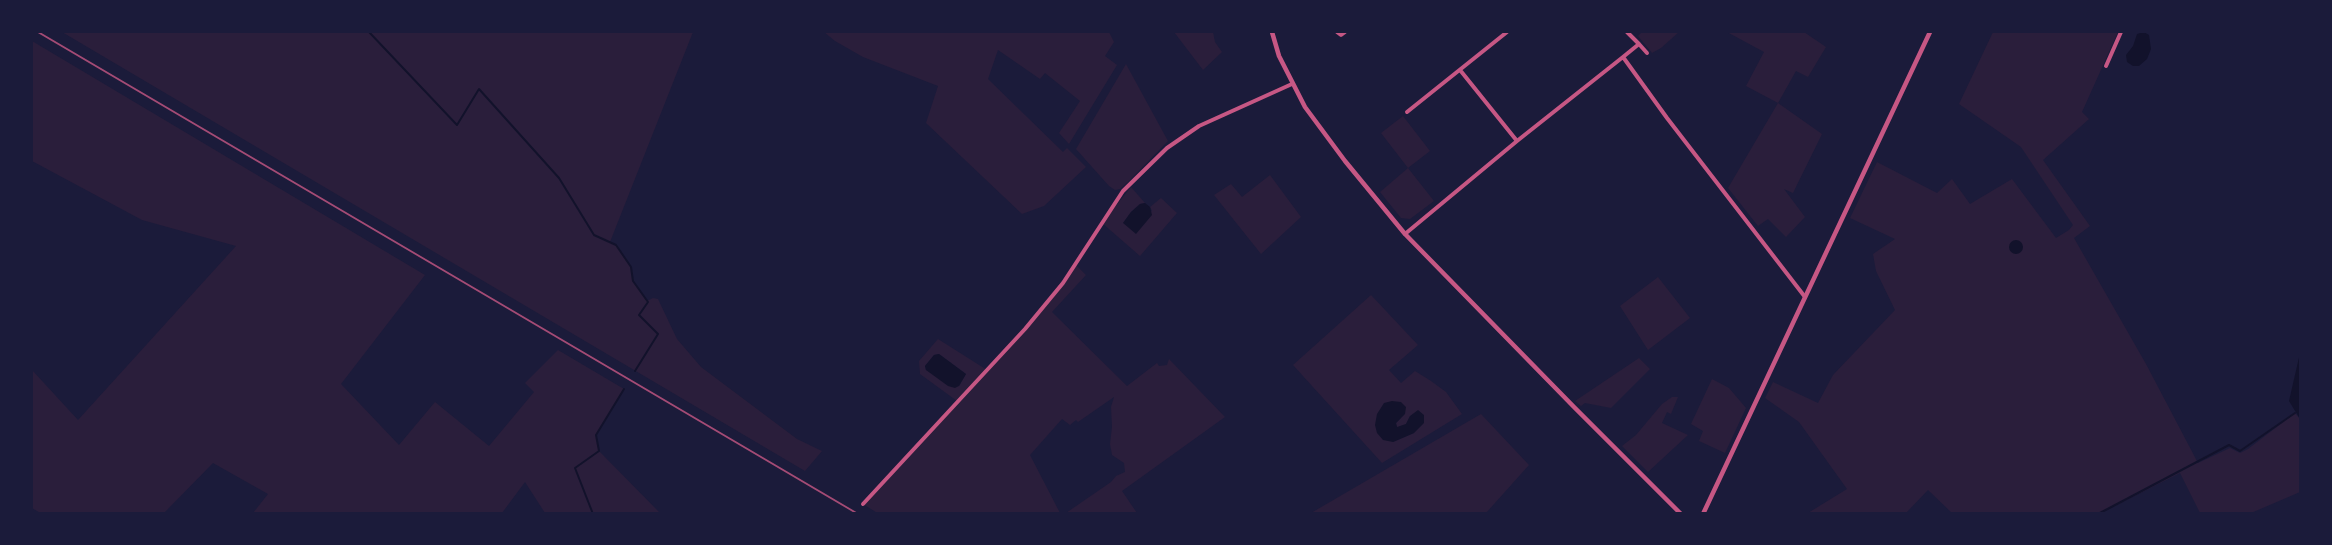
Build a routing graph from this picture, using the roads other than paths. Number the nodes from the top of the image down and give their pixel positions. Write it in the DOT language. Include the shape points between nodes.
graph roads {
  1 [pos="1272,32"];
  2 [pos="1338,32"];
  3 [pos="1345,32"];
  4 [pos="1507,32"];
  5 [pos="1627,32"];
  6 [pos="1930,32"];
  7 [pos="2121,32"];
  8 [pos="1639,44"];
  9 [pos="1647,53"];
  10 [pos="1623,57"];
  11 [pos="2106,66"];
  12 [pos="1460,70"];
  13 [pos="1292,84"];
  14 [pos="1407,112"];
  15 [pos="1517,141"];
  16 [pos="1405,234"];
  17 [pos="1805,297"];
  18 [pos="863,504"];
  19 [pos="1681,513"];
  20 [pos="1702,513"];
  1 -- 13 [label="street"];
  2 -- 3 [label="street"];
  4 -- 12 [label="street"];
  5 -- 8 [label="street"];
  6 -- 17 [label="street"];
  7 -- 11 [label="street"];
  8 -- 9 [label="street"];
  8 -- 10 [label="street"];
  10 -- 15 [label="street"];
  10 -- 17 [label="street"];
  12 -- 14 [label="street"];
  12 -- 15 [label="street"];
  13 -- 16 [label="street" via="1305,108"];
  13 -- 18 [label="street" via="1192,130 1167,148 1123,191 1063,283 1025,329"];
  15 -- 16 [label="street"];
  16 -- 19 [label="street"];
  17 -- 20 [label="street"];
}
